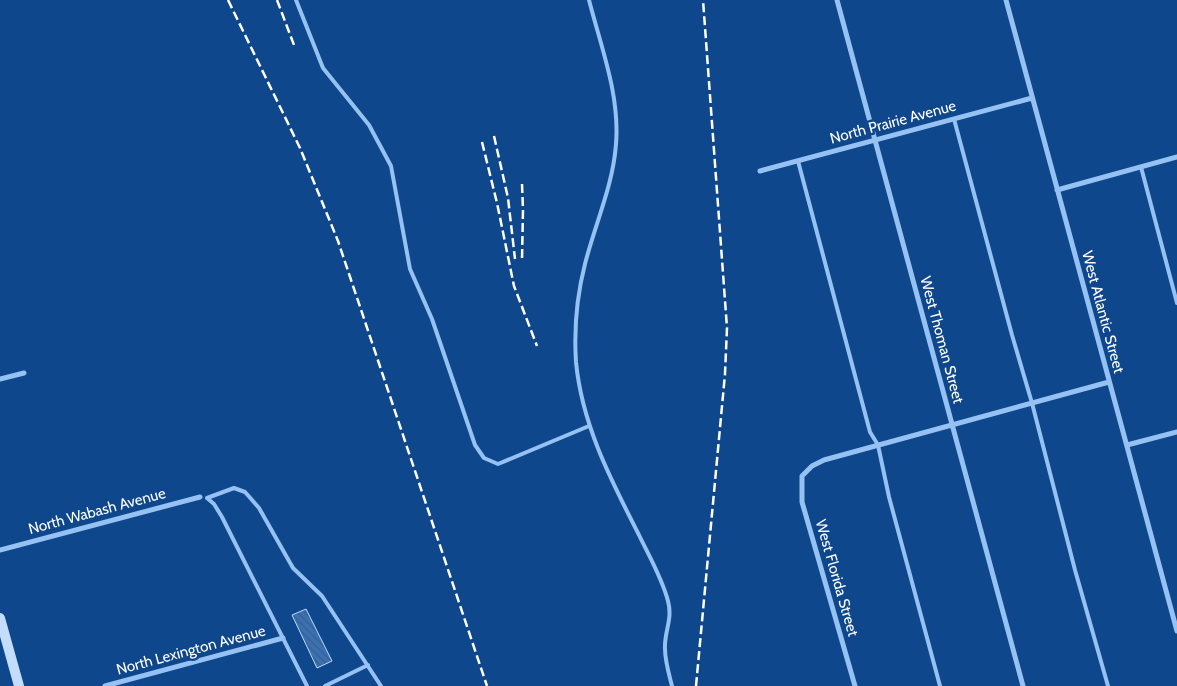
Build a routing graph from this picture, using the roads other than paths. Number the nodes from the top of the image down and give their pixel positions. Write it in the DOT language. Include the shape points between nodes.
graph roads {
  1 [pos="296,0"];
  2 [pos="589,0"];
  3 [pos="837,0"];
  4 [pos="1006,0"];
  5 [pos="1032,98"];
  6 [pos="954,119"];
  7 [pos="874,140"];
  8 [pos="1177,157"];
  9 [pos="798,161"];
  10 [pos="1141,167"];
  11 [pos="760,172"];
  12 [pos="1058,190"];
  13 [pos="1177,302"];
  14 [pos="24,374"];
  15 [pos="0,379"];
  16 [pos="1109,382"];
  17 [pos="1032,403"];
  18 [pos="952,425"];
  19 [pos="588,426"];
  20 [pos="1177,432"];
  21 [pos="878,445"];
  22 [pos="1127,445"];
  23 [pos="200,497"];
  24 [pos="207,498"];
  25 [pos="0,550"];
  26 [pos="0,618"];
  27 [pos="1177,631"];
  28 [pos="283,638"];
  29 [pos="368,665"];
  30 [pos="19,686"];
  31 [pos="105,686"];
  32 [pos="307,686"];
  33 [pos="325,686"];
  34 [pos="381,686"];
  35 [pos="672,686"];
  36 [pos="855,686"];
  37 [pos="940,686"];
  38 [pos="1023,686"];
  39 [pos="1108,686"];
  1 -- 19 [label="lane" via="323,68 369,125 391,166 410,269 432,319 475,445 484,458 498,464"];
  2 -- 19 [label="lane" via="617,112 613,172 585,265 576,332 576,362"];
  3 -- 7 [label="street, West Thoman Street"];
  4 -- 5 [label="street, West Atlantic Street"];
  5 -- 6 [label="street, North Prairie Avenue"];
  5 -- 12 [label="street, West Atlantic Street"];
  6 -- 7 [label="street, North Prairie Avenue"];
  6 -- 17 [label="lane"];
  7 -- 9 [label="street, North Prairie Avenue"];
  7 -- 18 [label="street, West Thoman Street"];
  8 -- 10 [label="street"];
  9 -- 11 [label="street, North Prairie Avenue"];
  9 -- 21 [label="lane" via="870,432"];
  10 -- 12 [label="street"];
  10 -- 13 [label="lane"];
  12 -- 16 [label="street, West Atlantic Street"];
  14 -- 15 [label="street"];
  16 -- 17 [label="street"];
  16 -- 22 [label="street, West Atlantic Street"];
  17 -- 18 [label="street"];
  17 -- 39 [label="lane"];
  18 -- 21 [label="street"];
  18 -- 38 [label="street, West Thoman Street"];
  19 -- 35 [label="lane" via="668,600 671,616 665,648"];
  20 -- 22 [label="street"];
  21 -- 36 [label="street, West Florida Street" via="824,460 802,476 802,502"];
  21 -- 37 [label="lane"];
  22 -- 27 [label="street, West Atlantic Street"];
  23 -- 24 [label="lane"];
  23 -- 25 [label="street, North Wabash Avenue"];
  24 -- 28 [label="lane" via="222,516"];
  24 -- 29 [label="lane" via="234,488 245,492 260,508 293,568 322,596"];
  26 -- 30 [label="street"];
  28 -- 31 [label="street, North Lexington Avenue"];
  28 -- 32 [label="lane"];
  29 -- 33 [label="lane"];
  29 -- 34 [label="lane"];
}
